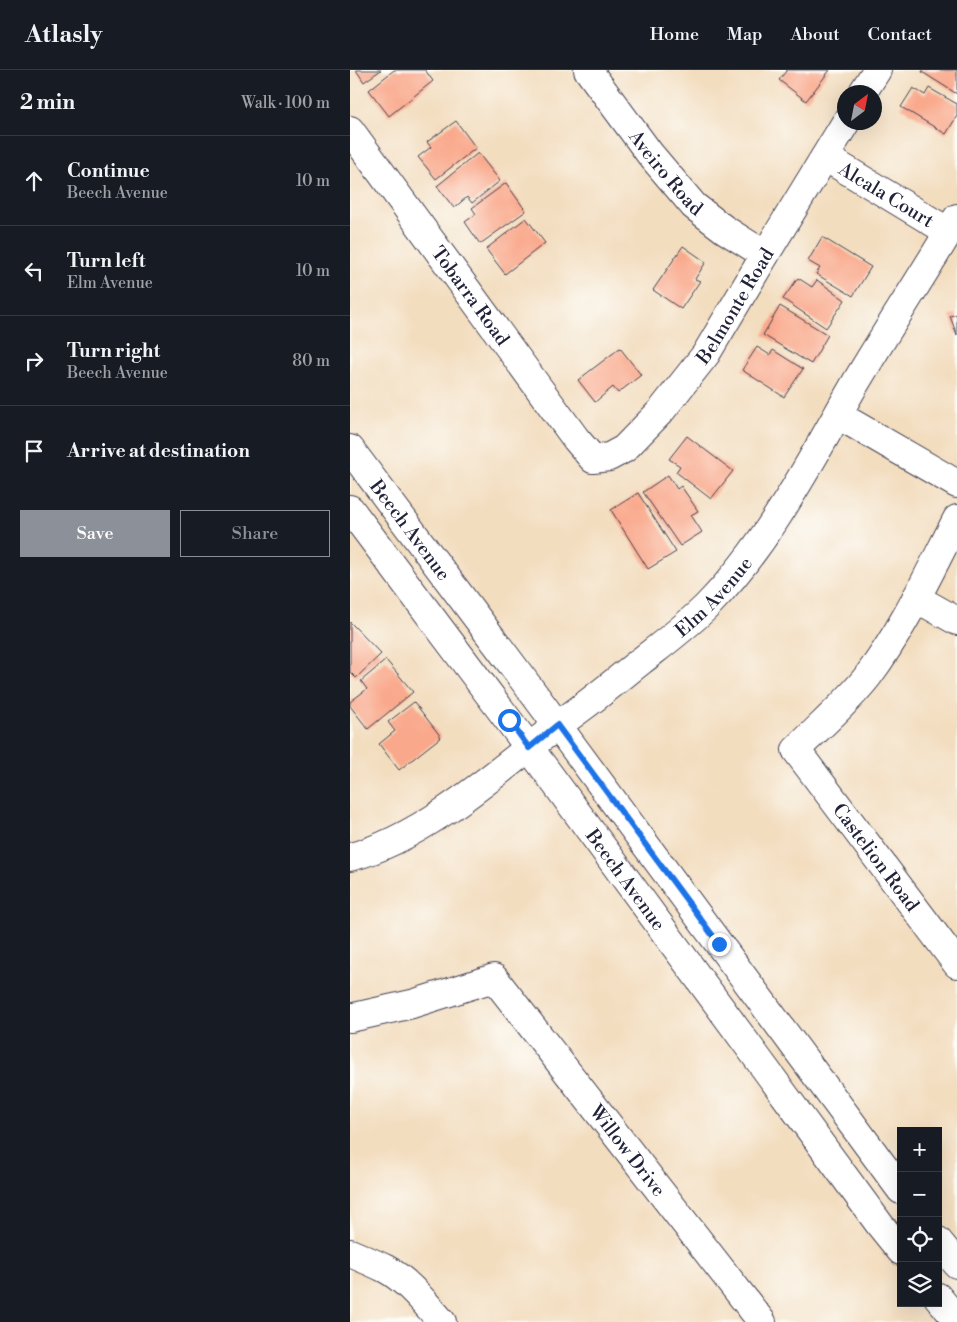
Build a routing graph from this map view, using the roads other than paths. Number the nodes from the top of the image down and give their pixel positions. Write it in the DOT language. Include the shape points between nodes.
graph roads {
  1 [pos="588,70"];
  2 [pos="877,70"];
  3 [pos="868,85"];
  4 [pos="350,130"];
  5 [pos="841,130"];
  6 [pos="825,157"];
  7 [pos="953,225"];
  8 [pos="765,255"];
  9 [pos="838,414"];
  10 [pos="350,449"];
  11 [pos="593,459"];
  12 [pos="957,484"];
  13 [pos="350,509"];
  14 [pos="957,518"];
  15 [pos="916,598"];
  16 [pos="957,621"];
  17 [pos="557,725"];
  18 [pos="529,748"];
  19 [pos="350,857"];
  20 [pos="957,964"];
  21 [pos="350,1018"];
  22 [pos="897,1185"];
  23 [pos="897,1246"];
  24 [pos="942,1246"];
  25 [pos="350,1254"];
  26 [pos="957,1264"];
  27 [pos="942,1302"];
  28 [pos="957,1320"];
  29 [pos="442,1322"];
  30 [pos="762,1322"];
  1 -- 8 [label="street, Aveiro Road" via="650,154 694,206"];
  2 -- 3 [label="street"];
  4 -- 11 [label="street, Tobarra Road"];
  5 -- 6 [label="street, Belmonte Road"];
  6 -- 7 [label="street, Alcala Court"];
  6 -- 8 [label="street, Belmonte Road"];
  7 -- 9 [label="street, Elm Avenue"];
  8 -- 11 [label="street, Belmonte Road" via="706,354 661,411 624,449 609,457"];
  9 -- 12 [label="street"];
  9 -- 17 [label="street, Elm Avenue" via="762,539 709,604 685,627"];
  10 -- 17 [label="street, Beech Avenue"];
  13 -- 18 [label="street, Beech Avenue"];
  14 -- 15 [label="street"];
  15 -- 16 [label="street"];
  15 -- 20 [label="street, Castelion Road" via="868,676 796,750"];
  17 -- 18 [label="street, Elm Avenue"];
  17 -- 22 [label="street, Beech Avenue"];
  18 -- 19 [label="street, Elm Avenue" via="434,818 389,843"];
  18 -- 23 [label="street, Beech Avenue"];
  21 -- 30 [label="street, Willow Drive" via="412,1004 494,978"];
  24 -- 26 [label="street"];
  25 -- 29 [label="street" via="397,1277"];
  27 -- 28 [label="street"];
}
